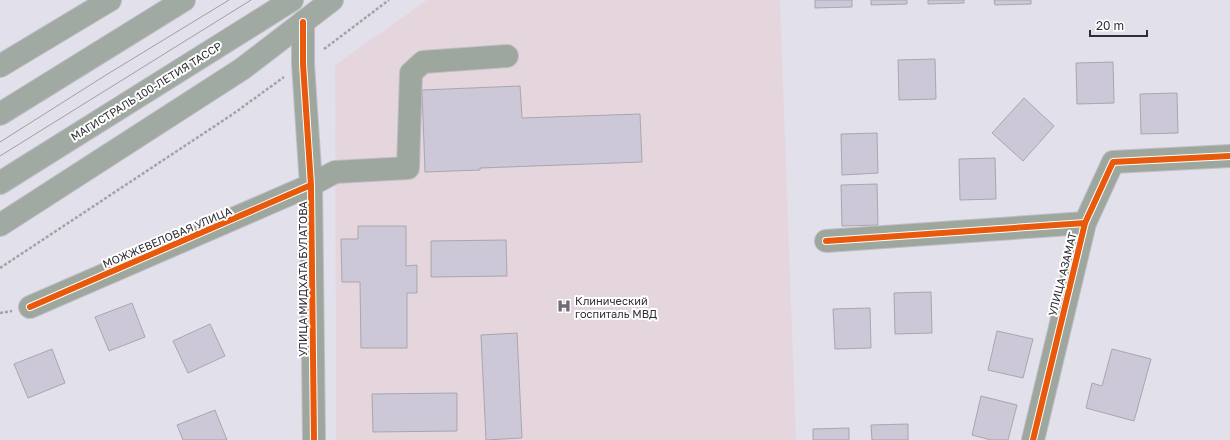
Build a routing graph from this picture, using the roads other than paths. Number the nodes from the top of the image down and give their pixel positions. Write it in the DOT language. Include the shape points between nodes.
graph roads {
  1 [pos="110,0"];
  2 [pos="184,0"];
  3 [pos="292,0"];
  4 [pos="332,0"];
  5 [pos="303,22"];
  6 [pos="270,48"];
  7 [pos="506,56"];
  8 [pos="303,64"];
  9 [pos="0,66"];
  10 [pos="0,114"];
  11 [pos="1230,156"];
  12 [pos="0,183"];
  13 [pos="312,185"];
  14 [pos="1085,223"];
  15 [pos="0,225"];
  16 [pos="826,241"];
  17 [pos="30,307"];
  18 [pos="314,440"];
  19 [pos="1033,440"];
  1 -- 9 [label="main road"];
  2 -- 10 [label="main road"];
  3 -- 12 [label="main road, МАГИСТРАЛЬ 100-ЛЕТИЯ ТАССР"];
  4 -- 5 [label="main road"];
  5 -- 6 [label="main road"];
  5 -- 8 [label="street, УЛИЦА МИДХАТА БУЛАТОВА"];
  6 -- 8 [label="street" via="286,52"];
  6 -- 15 [label="main road" via="242,69"];
  7 -- 13 [label="street, МОЖЖЕВЕЛОВАЯ УЛИЦА" via="423,62 411,73 408,168 335,172"];
  8 -- 13 [label="street, УЛИЦА МИДХАТА БУЛАТОВА"];
  11 -- 14 [label="street, УЛИЦА АЗАМАТ" via="1113,162"];
  13 -- 17 [label="street, МОЖЖЕВЕЛОВАЯ УЛИЦА"];
  13 -- 18 [label="street, УЛИЦА МИДХАТА БУЛАТОВА"];
  14 -- 16 [label="street"];
  14 -- 19 [label="street, УЛИЦА АЗАМАТ"];
}
